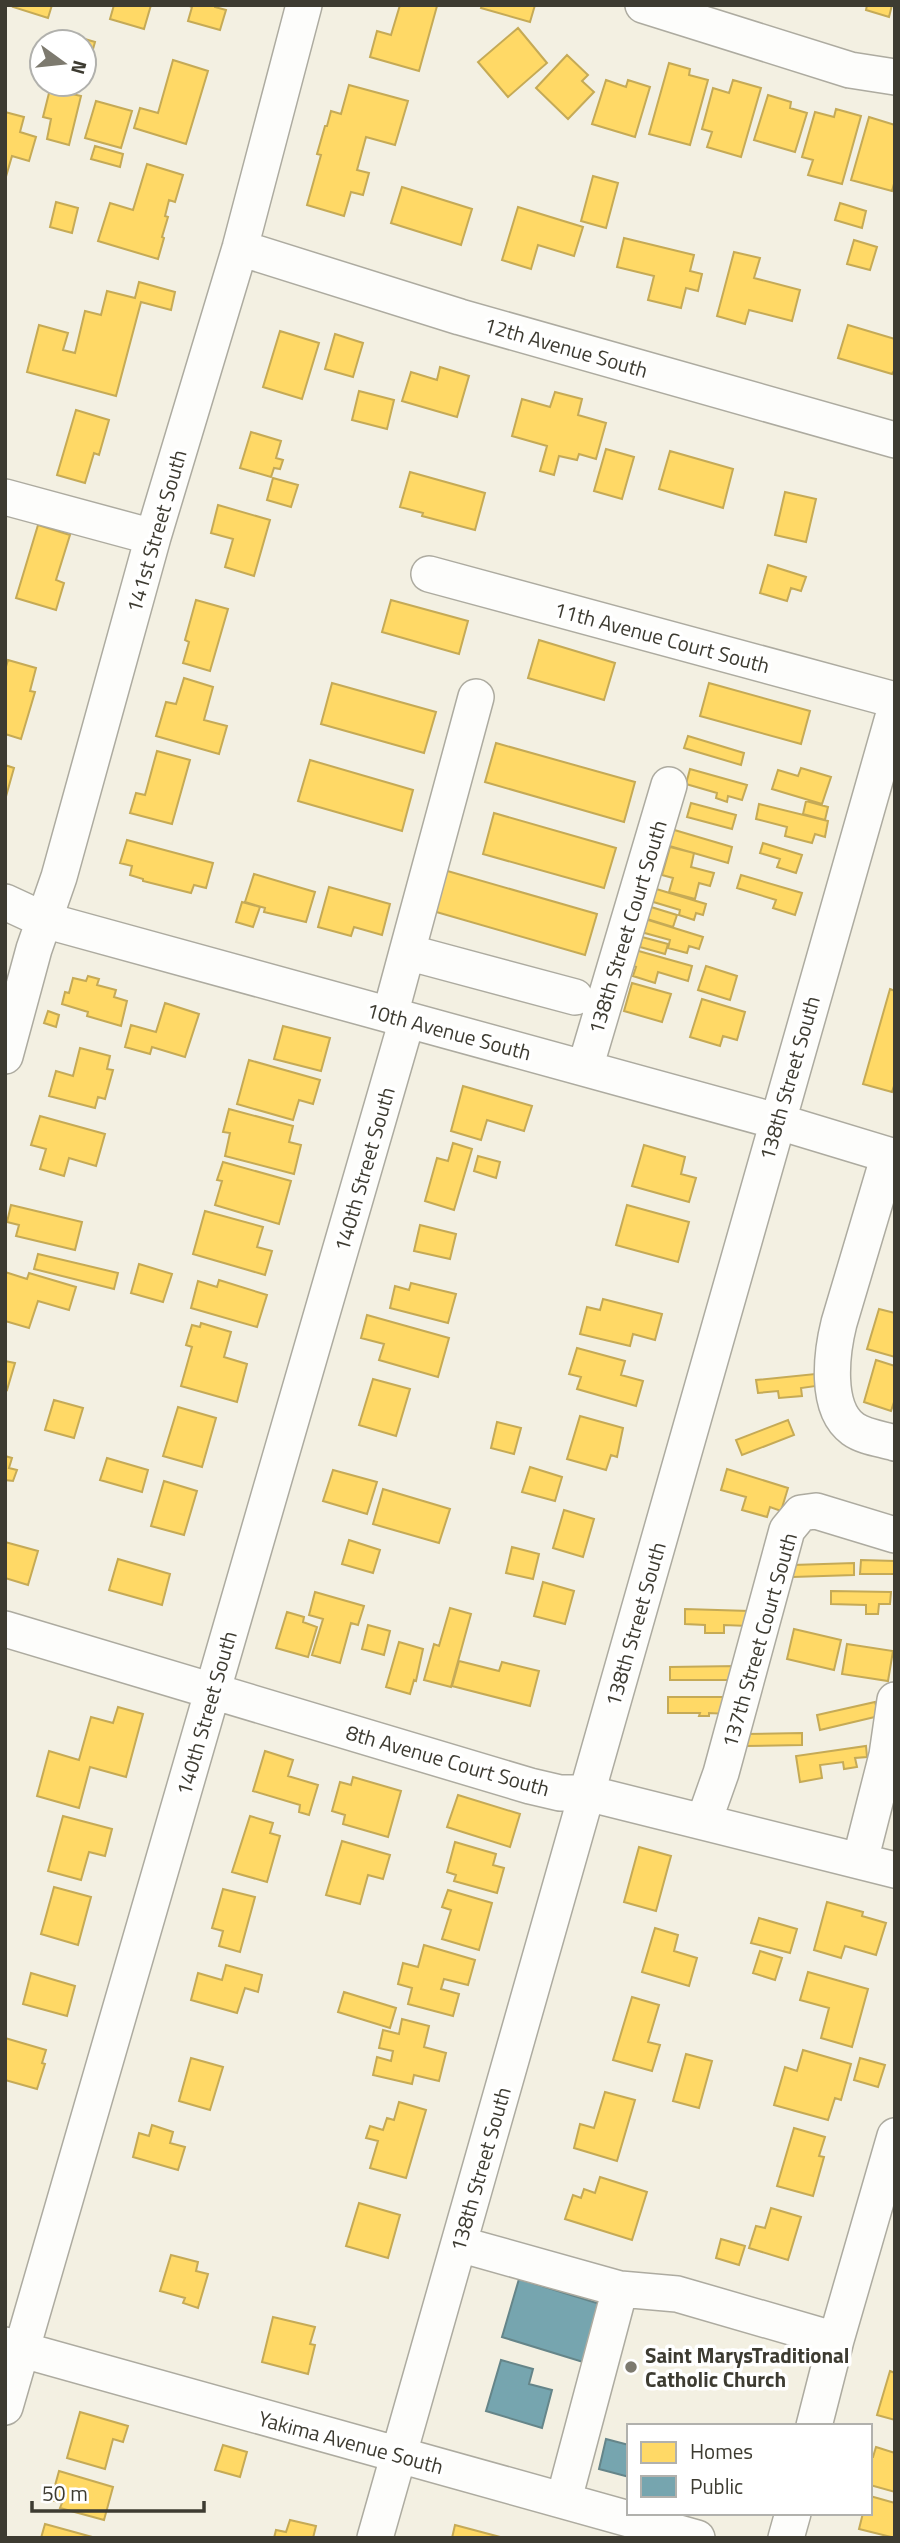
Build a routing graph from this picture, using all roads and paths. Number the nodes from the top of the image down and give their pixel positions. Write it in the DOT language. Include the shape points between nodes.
graph roads {
  1 [pos="304,5"];
  2 [pos="643,5"];
  3 [pos="895,77"];
  4 [pos="240,248"];
  5 [pos="895,440"];
  6 [pos="5,497"];
  7 [pos="153,537"];
  8 [pos="429,574"];
  9 [pos="476,697"];
  10 [pos="895,700"];
  11 [pos="895,710"];
  12 [pos="669,785"];
  13 [pos="883,800"];
  14 [pos="5,902"];
  15 [pos="44,920"];
  16 [pos="407,952"];
  17 [pos="575,997"];
  18 [pos="398,1017"];
  19 [pos="5,1056"];
  20 [pos="585,1068"];
  21 [pos="776,1121"];
  22 [pos="892,1156"];
  23 [pos="895,1443"];
  24 [pos="895,1535"];
  25 [pos="5,1629"];
  26 [pos="212,1690"];
  27 [pos="895,1700"];
  28 [pos="587,1793"];
  29 [pos="704,1821"];
  30 [pos="860,1861"];
  31 [pos="895,1870"];
  32 [pos="895,2136"];
  33 [pos="459,2244"];
  34 [pos="620,2289"];
  35 [pos="836,2340"];
  36 [pos="13,2347"];
  37 [pos="5,2407"];
  38 [pos="815,2424"];
  39 [pos="398,2455"];
  40 [pos="564,2499"];
  41 [pos="792,2515"];
  42 [pos="375,2538"];
  43 [pos="698,2538"];
  44 [pos="786,2538"];
  1 -- 4 [label="street, 141st Street South"];
  2 -- 3 [label="street" via="850,70"];
  4 -- 5 [label="street, 12th Avenue South" via="460,317"];
  4 -- 7 [label="street, 141st Street South"];
  6 -- 7 [label="street"];
  7 -- 15 [label="street, 141st Street South"];
  8 -- 10 [label="street, 11th Avenue Court South"];
  9 -- 16 [label="street, 140th Street South"];
  11 -- 13 [label="street, 138th Street South"];
  12 -- 20 [label="street, 138th Street Court South"];
  13 -- 21 [label="street, 138th Street South"];
  14 -- 15 [label="street, 10th Avenue South"];
  15 -- 18 [label="street, 10th Avenue South"];
  15 -- 19 [label="street, 141st Street South"];
  16 -- 17 [label="street"];
  16 -- 18 [label="street, 140th Street South"];
  18 -- 20 [label="street, 10th Avenue South"];
  18 -- 26 [label="street, 140th Street South"];
  20 -- 21 [label="street, 10th Avenue South"];
  21 -- 22 [label="street, 10th Avenue South"];
  21 -- 28 [label="street, 138th Street South"];
  22 -- 23 [label="street" via="839,1323 832,1365 836,1401 846,1422 858,1432"];
  24 -- 29 [label="street, 137th Street Court South" via="816,1511 801,1513 787,1530"];
  25 -- 26 [label="street, 8th Avenue Court South"];
  26 -- 28 [label="street, 8th Avenue Court South" via="530,1786"];
  26 -- 36 [label="street, 140th Street South"];
  27 -- 30 [label="street" via="878,1795"];
  28 -- 29 [label="street, 8th Avenue Court South"];
  28 -- 33 [label="street, 138th Street South"];
  29 -- 30 [label="street, 8th Avenue Court South"];
  30 -- 31 [label="street, 8th Avenue Court South"];
  32 -- 35 [label="street"];
  33 -- 34 [label="street"];
  33 -- 39 [label="street, 138th Street South"];
  34 -- 35 [label="street" via="677,2294"];
  34 -- 40 [label="street"];
  35 -- 38 [label="street"];
  36 -- 37 [label="street, 140th Street South"];
  36 -- 39 [label="street, Yakima Avenue South"];
  39 -- 40 [label="street, Yakima Avenue South"];
  39 -- 42 [label="street, 138th Street South"];
  40 -- 43 [label="street, Yakima Avenue South"];
  41 -- 44 [label="street"];
}
